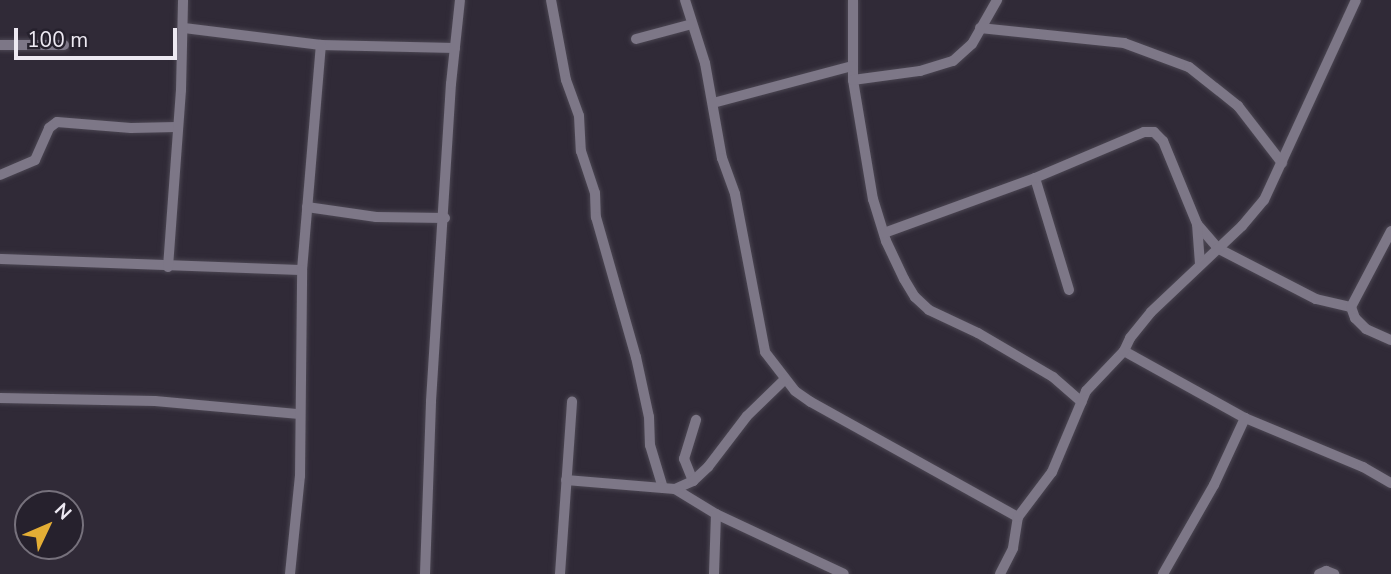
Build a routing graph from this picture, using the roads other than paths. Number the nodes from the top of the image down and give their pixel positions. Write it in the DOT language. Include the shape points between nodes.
graph roads {
  1 [pos="183,0"];
  2 [pos="460,0"];
  3 [pos="551,0"];
  4 [pos="685,0"];
  5 [pos="853,0"];
  6 [pos="997,0"];
  7 [pos="1356,0"];
  8 [pos="692,24"];
  9 [pos="184,28"];
  10 [pos="980,29"];
  11 [pos="636,39"];
  12 [pos="0,45"];
  13 [pos="64,45"];
  14 [pos="321,45"];
  15 [pos="455,48"];
  16 [pos="852,66"];
  17 [pos="853,80"];
  18 [pos="713,103"];
  19 [pos="176,127"];
  20 [pos="1282,163"];
  21 [pos="0,175"];
  22 [pos="1035,178"];
  23 [pos="307,207"];
  24 [pos="445,218"];
  25 [pos="1197,224"];
  26 [pos="1391,232"];
  27 [pos="884,233"];
  28 [pos="1219,249"];
  29 [pos="0,260"];
  30 [pos="1200,264"];
  31 [pos="168,267"];
  32 [pos="302,270"];
  33 [pos="1069,290"];
  34 [pos="1351,306"];
  35 [pos="1391,340"];
  36 [pos="1124,351"];
  37 [pos="785,379"];
  38 [pos="0,398"];
  39 [pos="572,401"];
  40 [pos="1082,402"];
  41 [pos="299,414"];
  42 [pos="1245,418"];
  43 [pos="696,420"];
  44 [pos="566,480"];
  45 [pos="693,481"];
  46 [pos="1391,483"];
  47 [pos="663,488"];
  48 [pos="675,489"];
  49 [pos="716,514"];
  50 [pos="1018,517"];
  51 [pos="290,574"];
  52 [pos="425,574"];
  53 [pos="560,574"];
  54 [pos="714,574"];
  55 [pos="844,574"];
  56 [pos="1000,574"];
  57 [pos="1163,574"];
  58 [pos="1319,574"];
  59 [pos="1334,574"];
  1 -- 9 [label="street"];
  2 -- 15 [label="street"];
  3 -- 47 [label="street" via="564,71 579,116 581,151 595,192 596,217 636,357 650,445"];
  4 -- 8 [label="street"];
  5 -- 16 [label="street"];
  6 -- 10 [label="street"];
  7 -- 20 [label="street"];
  8 -- 11 [label="street"];
  8 -- 18 [label="street"];
  9 -- 14 [label="street"];
  9 -- 19 [label="street"];
  10 -- 17 [label="street" via="972,44 953,61 920,71"];
  10 -- 20 [label="street" via="1124,43 1189,67 1238,106"];
  12 -- 13 [label="street"];
  14 -- 15 [label="street"];
  14 -- 23 [label="street"];
  15 -- 24 [label="street"];
  16 -- 17 [label="street"];
  16 -- 18 [label="street"];
  17 -- 27 [label="street" via="873,199"];
  18 -- 37 [label="street" via="765,352"];
  19 -- 21 [label="street" via="57,122 49,128 35,160"];
  19 -- 31 [label="street"];
  20 -- 28 [label="street" via="1259,206"];
  22 -- 25 [label="street" via="1144,132 1154,132 1163,141"];
  22 -- 27 [label="street"];
  22 -- 33 [label="street"];
  23 -- 24 [label="street"];
  23 -- 32 [label="street"];
  24 -- 52 [label="street" via="431,401"];
  25 -- 28 [label="street"];
  25 -- 30 [label="street"];
  26 -- 34 [label="street"];
  27 -- 40 [label="street" via="904,279 929,310 1053,377"];
  28 -- 30 [label="street"];
  28 -- 34 [label="street" via="1316,299"];
  29 -- 31 [label="street"];
  30 -- 36 [label="street" via="1151,312"];
  31 -- 32 [label="street"];
  32 -- 41 [label="street"];
  34 -- 35 [label="street" via="1366,329"];
  36 -- 40 [label="street" via="1086,391"];
  36 -- 42 [label="street"];
  37 -- 45 [label="street"];
  37 -- 50 [label="street" via="811,402"];
  38 -- 41 [label="street" via="155,401"];
  39 -- 44 [label="street"];
  40 -- 50 [label="street" via="1052,472"];
  41 -- 51 [label="street" via="300,476"];
  42 -- 46 [label="street"];
  42 -- 57 [label="street" via="1214,485"];
  43 -- 45 [label="street" via="684,459"];
  44 -- 47 [label="street"];
  44 -- 53 [label="street"];
  45 -- 48 [label="street"];
  47 -- 48 [label="street"];
  48 -- 49 [label="street"];
  49 -- 54 [label="street"];
  49 -- 55 [label="street"];
  50 -- 56 [label="street" via="1013,548"];
  58 -- 59 [label="street"];
}
